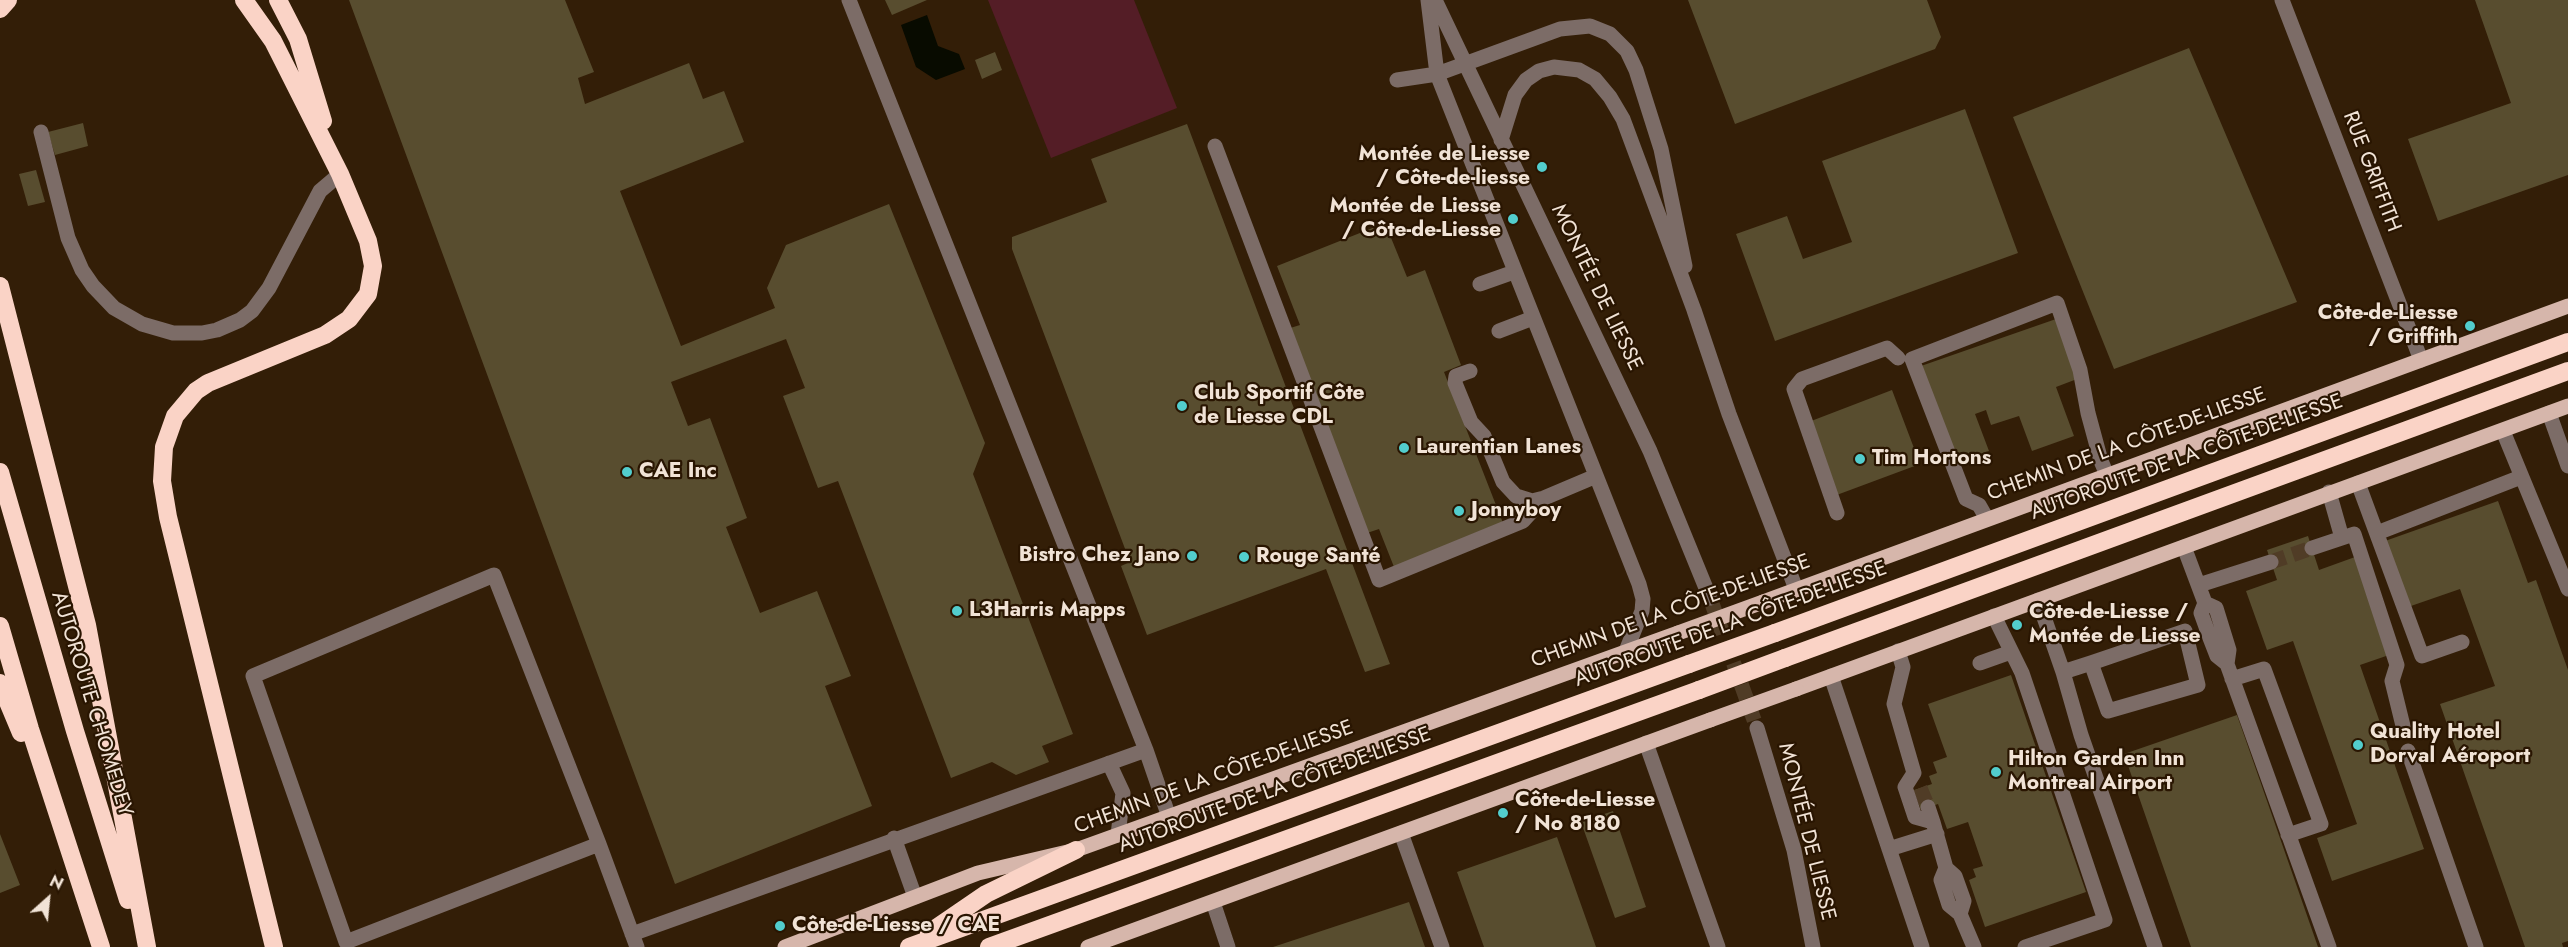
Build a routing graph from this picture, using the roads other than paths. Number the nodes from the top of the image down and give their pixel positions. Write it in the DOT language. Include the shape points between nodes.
graph roads {
  1 [pos="8,0"];
  2 [pos="244,0"];
  3 [pos="278,0"];
  4 [pos="849,0"];
  5 [pos="1428,0"];
  6 [pos="1435,0"];
  7 [pos="2282,0"];
  8 [pos="0,9"];
  9 [pos="1464,64"];
  10 [pos="1437,74"];
  11 [pos="1397,80"];
  12 [pos="41,132"];
  13 [pos="1501,140"];
  14 [pos="1215,146"];
  15 [pos="340,174"];
  16 [pos="1514,272"];
  17 [pos="1480,284"];
  18 [pos="0,286"];
  19 [pos="2568,306"];
  20 [pos="1694,310"];
  21 [pos="1533,318"];
  22 [pos="1499,332"];
  23 [pos="2568,342"];
  24 [pos="1898,358"];
  25 [pos="2421,360"];
  26 [pos="1470,370"];
  27 [pos="2568,371"];
  28 [pos="2568,406"];
  29 [pos="2549,413"];
  30 [pos="2503,431"];
  31 [pos="2568,466"];
  32 [pos="0,472"];
  33 [pos="2107,475"];
  34 [pos="1596,476"];
  35 [pos="2521,477"];
  36 [pos="2358,483"];
  37 [pos="2329,492"];
  38 [pos="1544,498"];
  39 [pos="1837,513"];
  40 [pos="1987,519"];
  41 [pos="2376,533"];
  42 [pos="2342,538"];
  43 [pos="2184,547"];
  44 [pos="2312,549"];
  45 [pos="2271,562"];
  46 [pos="2392,575"];
  47 [pos="2567,581"];
  48 [pos="2370,583"];
  49 [pos="2199,585"];
  50 [pos="1796,589"];
  51 [pos="1710,598"];
  52 [pos="2038,600"];
  53 [pos="1994,616"];
  54 [pos="0,626"];
  55 [pos="2462,642"];
  56 [pos="1626,651"];
  57 [pos="1898,651"];
  58 [pos="2011,652"];
  59 [pos="1980,663"];
  60 [pos="2091,663"];
  61 [pos="2064,672"];
  62 [pos="1831,676"];
  63 [pos="2232,679"];
  64 [pos="0,683"];
  65 [pos="1757,728"];
  66 [pos="2404,730"];
  67 [pos="1646,743"];
  68 [pos="1146,750"];
  69 [pos="2408,751"];
  70 [pos="1110,763"];
  71 [pos="1914,773"];
  72 [pos="1920,788"];
  73 [pos="1169,817"];
  74 [pos="1932,821"];
  75 [pos="62,828"];
  76 [pos="1401,833"];
  77 [pos="2288,834"];
  78 [pos="1118,835"];
  79 [pos="894,838"];
  80 [pos="599,844"];
  81 [pos="1889,849"];
  82 [pos="1077,850"];
  83 [pos="915,897"];
  84 [pos="1213,902"];
  85 [pos="634,940"];
  86 [pos="101,947"];
  87 [pos="146,947"];
  88 [pos="274,947"];
  89 [pos="785,947"];
  90 [pos="908,947"];
  91 [pos="989,947"];
  92 [pos="1088,947"];
  93 [pos="1228,947"];
  94 [pos="1442,947"];
  95 [pos="1718,947"];
  96 [pos="1813,947"];
  97 [pos="1922,947"];
  98 [pos="1974,947"];
  99 [pos="2025,947"];
  100 [pos="2155,947"];
  101 [pos="2329,947"];
  102 [pos="2476,947"];
  1 -- 8 [label="highway"];
  2 -- 15 [label="highway" via="273,41"];
  3 -- 15 [label="highway" via="298,39"];
  4 -- 68 [label="street"];
  5 -- 10 [label="street"];
  6 -- 9 [label="street, MONTÉE DE LIESSE"];
  7 -- 25 [label="street, RUE GRIFFITH"];
  9 -- 10 [label="street"];
  9 -- 13 [label="street, MONTÉE DE LIESSE"];
  9 -- 20 [label="street" via="1571,27 1596,28 1621,44 1634,64 1661,148"];
  10 -- 11 [label="street"];
  10 -- 16 [label="street"];
  12 -- 15 [label="street" via="68,238 93,286 127,316 173,333 217,330 252,311 269,288 320,191"];
  13 -- 20 [label="street" via="1515,95 1531,75 1546,68 1562,67 1595,79 1623,120"];
  13 -- 51 [label="street, MONTÉE DE LIESSE" via="1650,451"];
  14 -- 38 [label="street" via="1379,580 1523,521"];
  15 -- 88 [label="highway" via="372,253 372,281 360,308 338,328 222,376 196,391 168,430 162,464 164,498 177,556"];
  16 -- 17 [label="street"];
  16 -- 21 [label="street"];
  18 -- 87 [label="highway" via="87,625"];
  19 -- 25 [label="main road, CHEMIN DE LA CÔTE-DE-LIESSE"];
  20 -- 50 [label="street"];
  21 -- 22 [label="street"];
  21 -- 34 [label="street"];
  23 -- 90 [label="highway, AUTOROUTE DE LA CÔTE-DE-LIESSE, bridge"];
  24 -- 39 [label="street" via="1887,348 1802,379 1794,389"];
  25 -- 33 [label="main road, CHEMIN DE LA CÔTE-DE-LIESSE"];
  26 -- 38 [label="street" via="1456,376 1455,383 1503,482 1516,496 1532,501"];
  27 -- 91 [label="highway, bridge"];
  28 -- 29 [label="main road"];
  29 -- 30 [label="main road"];
  29 -- 31 [label="street"];
  30 -- 35 [label="street"];
  30 -- 36 [label="main road"];
  32 -- 87 [label="highway, AUTOROUTE CHOMEDEY" via="75,731"];
  33 -- 40 [label="main road, CHEMIN DE LA CÔTE-DE-LIESSE"];
  33 -- 40 [label="street" via="2080,370 2057,303 1912,360 1966,499 1979,505"];
  34 -- 38 [label="street"];
  34 -- 56 [label="street" via="1643,599 1640,618"];
  35 -- 41 [label="street"];
  35 -- 47 [label="street"];
  36 -- 37 [label="main road"];
  36 -- 41 [label="street"];
  37 -- 42 [label="street"];
  37 -- 43 [label="main road"];
  40 -- 50 [label="main road, CHEMIN DE LA CÔTE-DE-LIESSE"];
  41 -- 46 [label="street"];
  42 -- 44 [label="street"];
  42 -- 48 [label="street" via="2354,534"];
  43 -- 49 [label="street"];
  43 -- 52 [label="main road"];
  45 -- 49 [label="street"];
  46 -- 48 [label="street"];
  46 -- 55 [label="street" via="2422,656"];
  48 -- 66 [label="street" via="2397,665 2392,681"];
  49 -- 63 [label="street" via="2205,603 2201,612 2210,638"];
  50 -- 56 [label="main road, CHEMIN DE LA CÔTE-DE-LIESSE, bridge"];
  52 -- 53 [label="main road"];
  52 -- 61 [label="street"];
  53 -- 57 [label="main road"];
  53 -- 58 [label="street"];
  54 -- 75 [label="highway"];
  56 -- 73 [label="main road, CHEMIN DE LA CÔTE-DE-LIESSE"];
  57 -- 62 [label="main road"];
  57 -- 71 [label="street" via="1903,667 1894,704"];
  58 -- 59 [label="street"];
  58 -- 99 [label="street" via="2022,673 2105,920"];
  60 -- 60 [label="street" via="2185,631 2198,685 2108,711"];
  60 -- 61 [label="street"];
  61 -- 100 [label="street" via="2081,735"];
  62 -- 67 [label="main road, bridge"];
  62 -- 81 [label="street"];
  63 -- 77 [label="street"];
  63 -- 77 [label="street" via="2264,669 2321,824"];
  64 -- 75 [label="highway"];
  65 -- 96 [label="street, MONTÉE DE LIESSE" via="1794,850"];
  67 -- 76 [label="main road"];
  67 -- 95 [label="street"];
  68 -- 70 [label="street"];
  68 -- 73 [label="street"];
  69 -- 102 [label="street"];
  70 -- 78 [label="street" via="1123,793"];
  70 -- 79 [label="street"];
  71 -- 72 [label="street"];
  71 -- 74 [label="street" via="1905,786 1915,817"];
  73 -- 78 [label="main road, CHEMIN DE LA CÔTE-DE-LIESSE"];
  74 -- 81 [label="street"];
  74 -- 98 [label="street" via="1946,868 1955,876 1964,901 1960,914"];
  75 -- 86 [label="highway"];
  76 -- 84 [label="main road"];
  76 -- 94 [label="street"];
  77 -- 101 [label="street"];
  78 -- 82 [label="main road, CHEMIN DE LA CÔTE-DE-LIESSE"];
  79 -- 83 [label="street"];
  79 -- 85 [label="street"];
  80 -- 80 [label="street" via="346,942 253,676 494,575"];
  80 -- 85 [label="street"];
  81 -- 97 [label="street"];
  82 -- 83 [label="main road, CHEMIN DE LA CÔTE-DE-LIESSE" via="978,873"];
  82 -- 90 [label="highway" via="986,894"];
  83 -- 89 [label="main road, CHEMIN DE LA CÔTE-DE-LIESSE"];
  84 -- 92 [label="main road"];
  84 -- 93 [label="street"];
}
